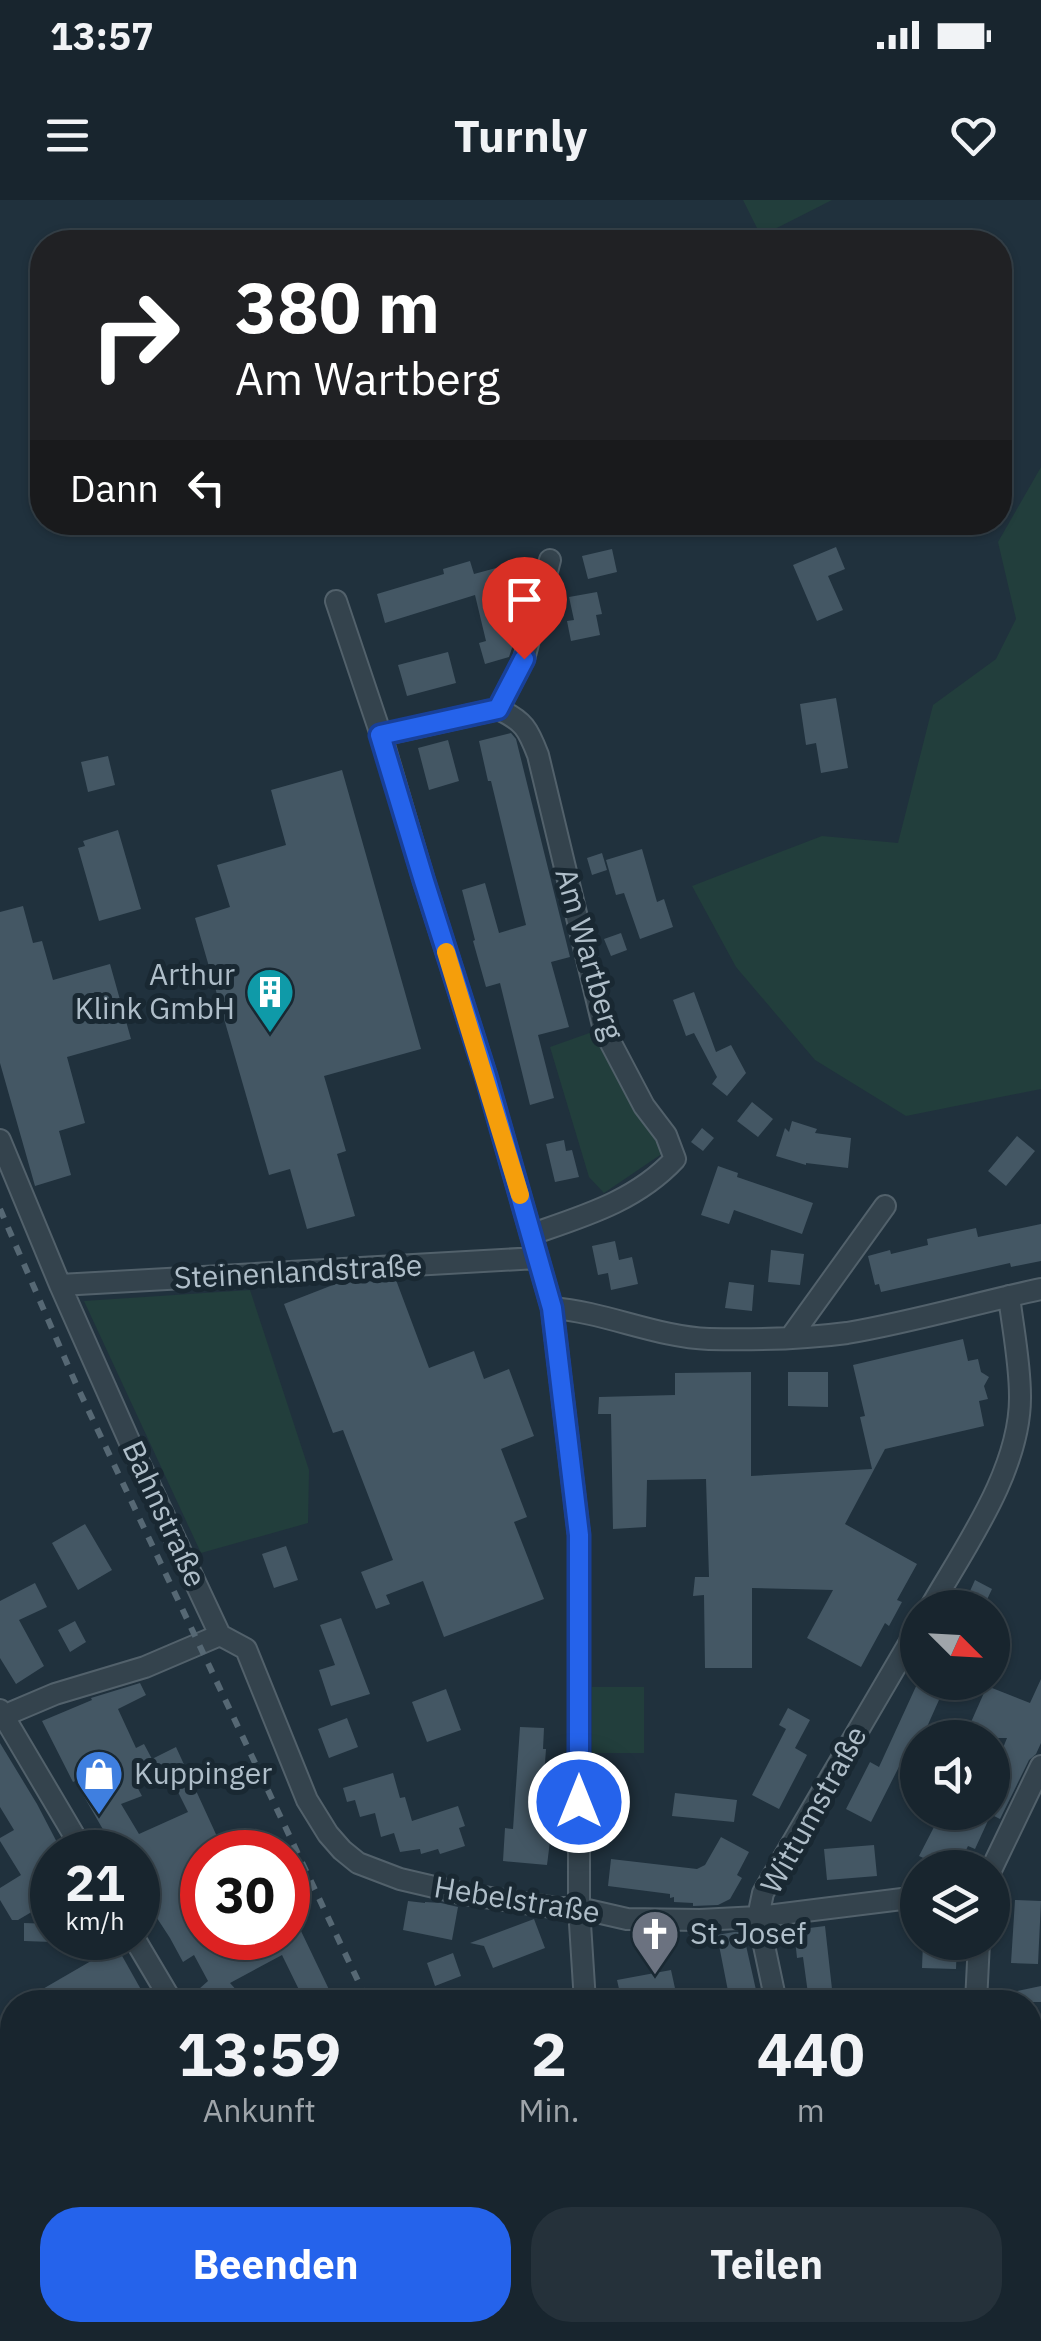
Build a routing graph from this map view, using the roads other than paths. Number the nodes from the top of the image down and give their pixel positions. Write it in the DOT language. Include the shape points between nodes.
graph roads {
  1 [pos="550,560"];
  2 [pos="336,601"];
  3 [pos="498,709"];
  4 [pos="380,735"];
  5 [pos="0,1140"];
  6 [pos="885,1206"];
  7 [pos="532,1234"];
  8 [pos="537,1258"];
  9 [pos="60,1285"];
  10 [pos="1041,1290"];
  11 [pos="1010,1296"];
  12 [pos="552,1308"];
  13 [pos="790,1338"];
  14 [pos="940,1590"];
  15 [pos="220,1634"];
  16 [pos="900,1659"];
  17 [pos="2,1713"];
  18 [pos="1041,1766"];
  19 [pos="71,1830"];
  20 [pos="1001,1850"];
  21 [pos="358,1863"];
  22 [pos="900,1899"];
  23 [pos="579,1908"];
  24 [pos="758,1916"];
  25 [pos="145,1960"];
  26 [pos="978,1960"];
  27 [pos="161,1990"];
  28 [pos="584,1990"];
  29 [pos="773,1990"];
  30 [pos="977,1990"];
  1 -- 3 [label="street" via="524,659"];
  2 -- 4 [label="street"];
  3 -- 4 [label="street"];
  3 -- 7 [label="street, Am Wartberg" via="528,730 604,1030 676,1160 608,1207"];
  4 -- 7 [label="street"];
  5 -- 9 [label="street, Bahnstraße"];
  6 -- 13 [label="street"];
  7 -- 8 [label="street"];
  8 -- 9 [label="street, Steinenlandstraße"];
  8 -- 12 [label="street"];
  9 -- 15 [label="street, Bahnstraße"];
  10 -- 11 [label="street"];
  11 -- 13 [label="street"];
  11 -- 14 [label="street" via="1020,1398 1016,1435 979,1523"];
  12 -- 13 [label="street" via="705,1339"];
  12 -- 23 [label="street" via="579,1535"];
  15 -- 17 [label="street" via="145,1668"];
  15 -- 21 [label="street, Bahnstraße" via="246,1649 306,1800"];
  16 -- 24 [label="street, Wittumstraße" via="763,1893"];
  17 -- 19 [label="street"];
  18 -- 20 [label="street"];
  21 -- 23 [label="street, Hebelstraße" via="464,1894"];
  22 -- 24 [label="street, Hebelstraße"];
  23 -- 24 [label="street, Hebelstraße" via="627,1919"];
  23 -- 28 [label="street"];
  24 -- 29 [label="street, Wittumstraße"];
  25 -- 27 [label="street"];
  26 -- 30 [label="street"];
}
